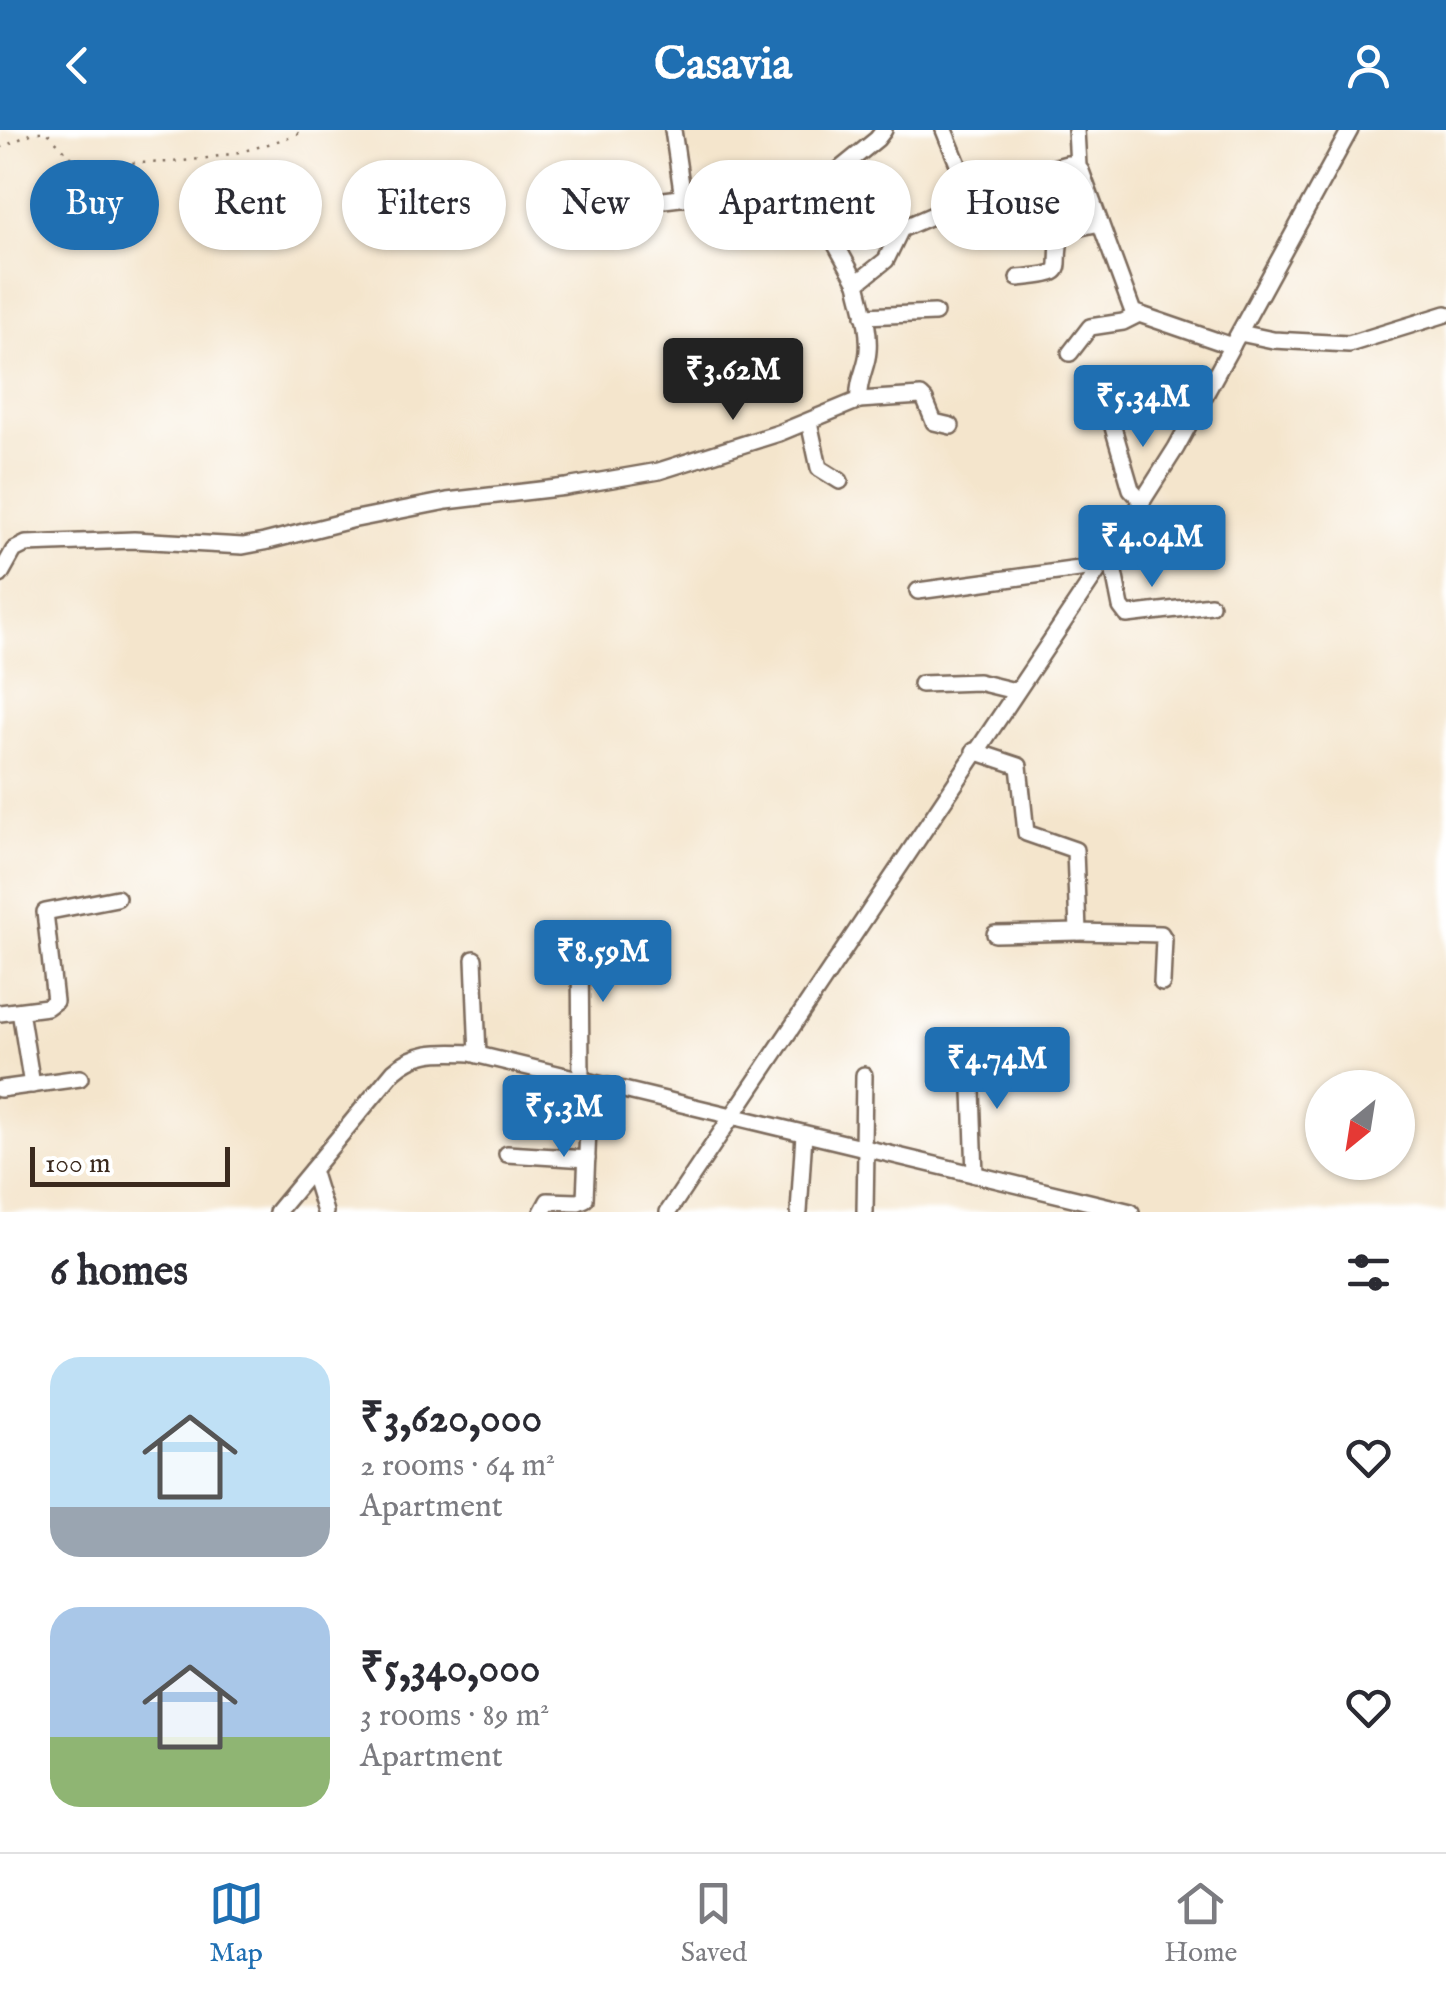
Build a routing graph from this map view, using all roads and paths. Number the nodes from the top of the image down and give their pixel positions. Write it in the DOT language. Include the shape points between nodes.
graph roads {
  1 [pos="306,130"];
  2 [pos="673,130"];
  3 [pos="884,130"];
  4 [pos="944,130"];
  5 [pos="1076,130"];
  6 [pos="1350,130"];
  7 [pos="0,148"];
  8 [pos="850,160"];
  9 [pos="956,160"];
  10 [pos="1078,160"];
  11 [pos="682,198"];
  12 [pos="664,200"];
  13 [pos="1095,209"];
  14 [pos="931,216"];
  15 [pos="1100,222"];
  16 [pos="840,250"];
  17 [pos="1018,278"];
  18 [pos="858,283"];
  19 [pos="936,313"];
  20 [pos="1446,314"];
  21 [pos="1137,315"];
  22 [pos="864,316"];
  23 [pos="1236,339"];
  24 [pos="1070,353"];
  25 [pos="859,400"];
  26 [pos="1110,417"];
  27 [pos="809,422"];
  28 [pos="951,426"];
  29 [pos="840,481"];
  30 [pos="1142,502"];
  31 [pos="1105,559"];
  32 [pos="0,575"];
  33 [pos="918,591"];
  34 [pos="1211,605"];
  35 [pos="921,684"];
  36 [pos="1015,691"];
  37 [pos="974,751"];
  38 [pos="117,898"];
  39 [pos="1078,932"];
  40 [pos="996,934"];
  41 [pos="580,944"];
  42 [pos="474,959"];
  43 [pos="1162,984"];
  44 [pos="20,1010"];
  45 [pos="0,1014"];
  46 [pos="477,1051"];
  47 [pos="971,1062"];
  48 [pos="864,1076"];
  49 [pos="584,1077"];
  50 [pos="80,1078"];
  51 [pos="32,1084"];
  52 [pos="0,1089"];
  53 [pos="731,1116"];
  54 [pos="804,1134"];
  55 [pos="864,1143"];
  56 [pos="507,1154"];
  57 [pos="587,1158"];
  58 [pos="976,1169"];
  59 [pos="312,1170"];
  60 [pos="1066,1204"];
  61 [pos="277,1212"];
  62 [pos="325,1212"];
  63 [pos="542,1212"];
  64 [pos="668,1212"];
  65 [pos="799,1212"];
  66 [pos="865,1212"];
  67 [pos="1132,1212"];
  1 -- 7 [label="path" via="177,163 72,158 40,131"];
  2 -- 11 [label="street"];
  3 -- 8 [label="street"];
  4 -- 9 [label="street"];
  5 -- 10 [label="street"];
  6 -- 23 [label="street"];
  11 -- 12 [label="street"];
  13 -- 15 [label="street"];
  14 -- 18 [label="street" via="901,229 886,260"];
  15 -- 17 [label="street" via="1062,231 1057,271"];
  15 -- 21 [label="street"];
  16 -- 18 [label="street"];
  18 -- 22 [label="street"];
  19 -- 22 [label="street"];
  20 -- 23 [label="street" via="1349,344"];
  21 -- 23 [label="street"];
  21 -- 24 [label="street" via="1090,327"];
  22 -- 25 [label="street" via="868,358"];
  23 -- 30 [label="street"];
  25 -- 27 [label="street"];
  25 -- 28 [label="street" via="921,396 934,422"];
  26 -- 30 [label="street" via="1131,489"];
  27 -- 29 [label="street" via="820,468"];
  27 -- 32 [label="street" via="660,471 447,501 243,546 26,544 14,550"];
  30 -- 31 [label="street"];
  31 -- 33 [label="street"];
  31 -- 34 [label="street" via="1125,613"];
  31 -- 36 [label="street"];
  35 -- 36 [label="street" via="978,682"];
  36 -- 37 [label="street"];
  37 -- 39 [label="street" via="1019,766 1029,836 1076,850"];
  37 -- 53 [label="street"];
  38 -- 44 [label="street" via="45,912 56,1001"];
  39 -- 40 [label="street"];
  39 -- 43 [label="street" via="1161,934"];
  41 -- 49 [label="street"];
  42 -- 46 [label="street"];
  44 -- 45 [label="street"];
  44 -- 51 [label="street"];
  46 -- 49 [label="street"];
  46 -- 59 [label="street" via="407,1060"];
  47 -- 58 [label="street"];
  48 -- 55 [label="street"];
  49 -- 53 [label="street"];
  49 -- 57 [label="street"];
  50 -- 51 [label="street"];
  51 -- 52 [label="street"];
  53 -- 54 [label="street"];
  53 -- 64 [label="street"];
  54 -- 55 [label="street"];
  54 -- 65 [label="street"];
  55 -- 58 [label="street"];
  55 -- 66 [label="street"];
  56 -- 57 [label="street"];
  57 -- 63 [label="street" via="584,1201 548,1200"];
  58 -- 60 [label="street"];
  59 -- 61 [label="street"];
  59 -- 62 [label="street"];
  60 -- 67 [label="street"];
}
